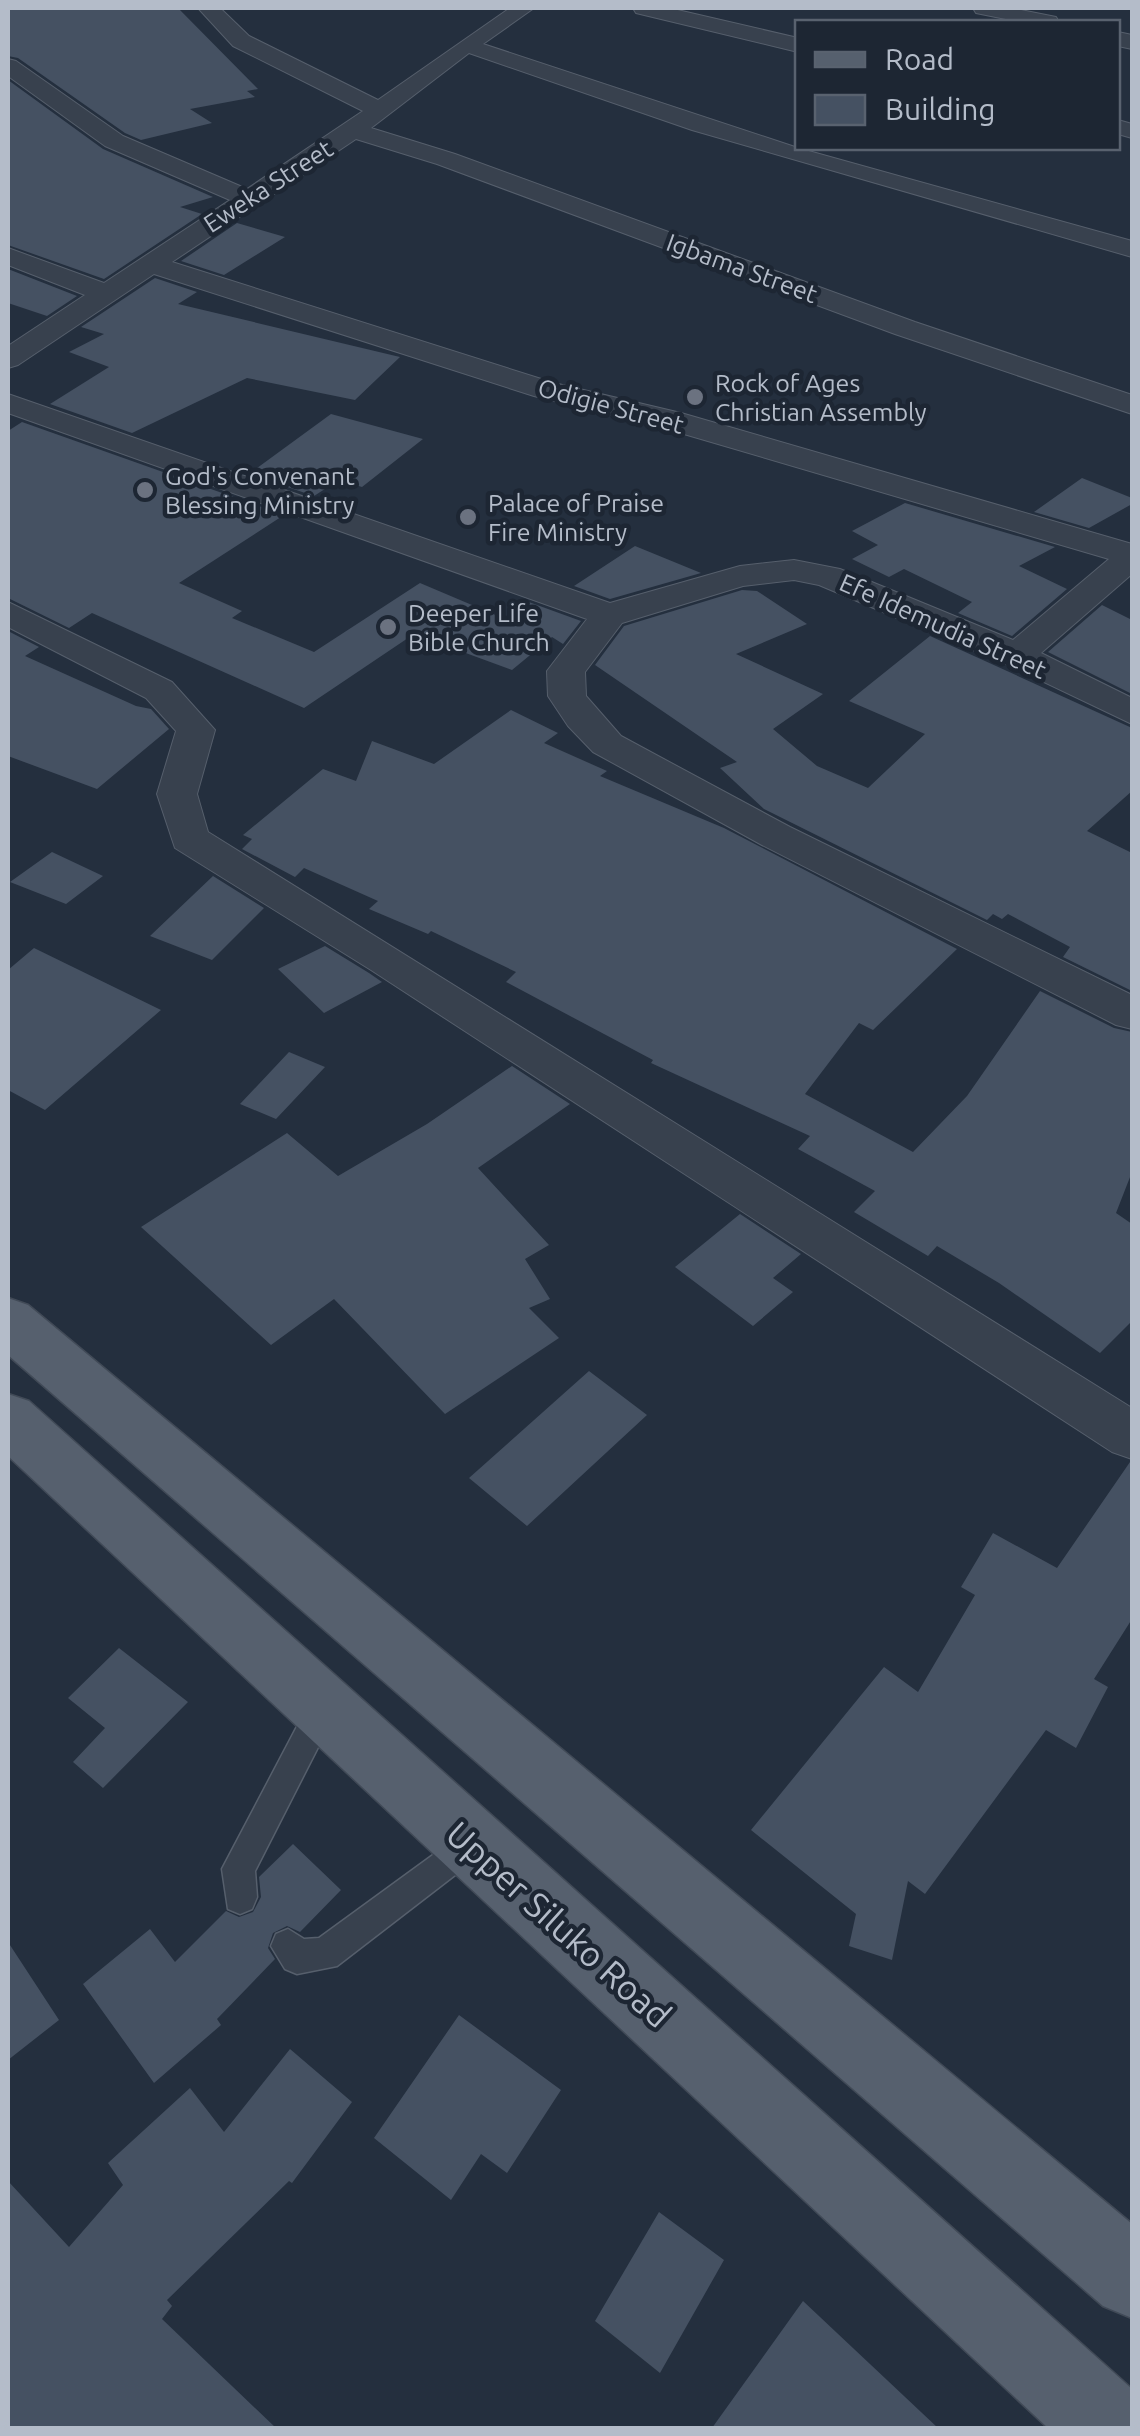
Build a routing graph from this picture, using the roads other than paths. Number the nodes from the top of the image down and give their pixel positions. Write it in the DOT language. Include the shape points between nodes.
graph roads {
  1 [pos="208,8"];
  2 [pos="524,8"];
  3 [pos="644,8"];
  4 [pos="984,8"];
  5 [pos="462,15"];
  6 [pos="1039,20"];
  7 [pos="489,30"];
  8 [pos="466,45"];
  9 [pos="795,45"];
  10 [pos="8,66"];
  11 [pos="379,110"];
  12 [pos="353,130"];
  13 [pos="246,198"];
  14 [pos="1132,249"];
  15 [pos="8,256"];
  16 [pos="150,264"];
  17 [pos="105,293"];
  18 [pos="8,358"];
  19 [pos="8,403"];
  20 [pos="1132,406"];
  21 [pos="1130,561"];
  22 [pos="8,613"];
  23 [pos="609,615"];
  24 [pos="1017,655"];
  25 [pos="1132,713"];
  26 [pos="1132,1014"];
  27 [pos="8,1321"];
  28 [pos="8,1419"];
  29 [pos="1132,1436"];
  30 [pos="323,1708"];
  31 [pos="471,1843"];
  32 [pos="240,1897"];
  33 [pos="288,1946"];
  34 [pos="1132,2277"];
  35 [pos="1111,2428"];
  1 -- 11 [label="street" via="241,41"];
  2 -- 7 [label="street, Eweka Street"];
  3 -- 9 [label="street"];
  4 -- 6 [label="street"];
  5 -- 7 [label="street"];
  7 -- 8 [label="street, Eweka Street"];
  8 -- 11 [label="street, Eweka Street"];
  8 -- 14 [label="street" via="701,125"];
  10 -- 13 [label="street" via="114,141"];
  11 -- 12 [label="street, Eweka Street"];
  12 -- 13 [label="street, Eweka Street"];
  12 -- 20 [label="street, Igbama Street"];
  13 -- 16 [label="street, Eweka Street"];
  15 -- 17 [label="street"];
  16 -- 17 [label="street, Eweka Street"];
  16 -- 21 [label="street, Odigie Street" via="546,390 670,420"];
  17 -- 18 [label="street, Eweka Street"];
  19 -- 23 [label="street"];
  21 -- 24 [label="street"];
  22 -- 29 [label="street" via="159,690 196,730 177,794 190,839"];
  23 -- 24 [label="street, Efe Idemudia Street" via="740,576 794,570 828,576"];
  23 -- 26 [label="street" via="566,671 567,696 607,744"];
  24 -- 25 [label="street, Efe Idemudia Street"];
  27 -- 34 [label="main road"];
  28 -- 30 [label="main road, Upper Siluko Road"];
  30 -- 31 [label="main road, Upper Siluko Road"];
  30 -- 32 [label="lane" via="238,1870"];
  31 -- 33 [label="lane" via="326,1954 298,1958"];
  31 -- 35 [label="main road, Upper Siluko Road"];
}
